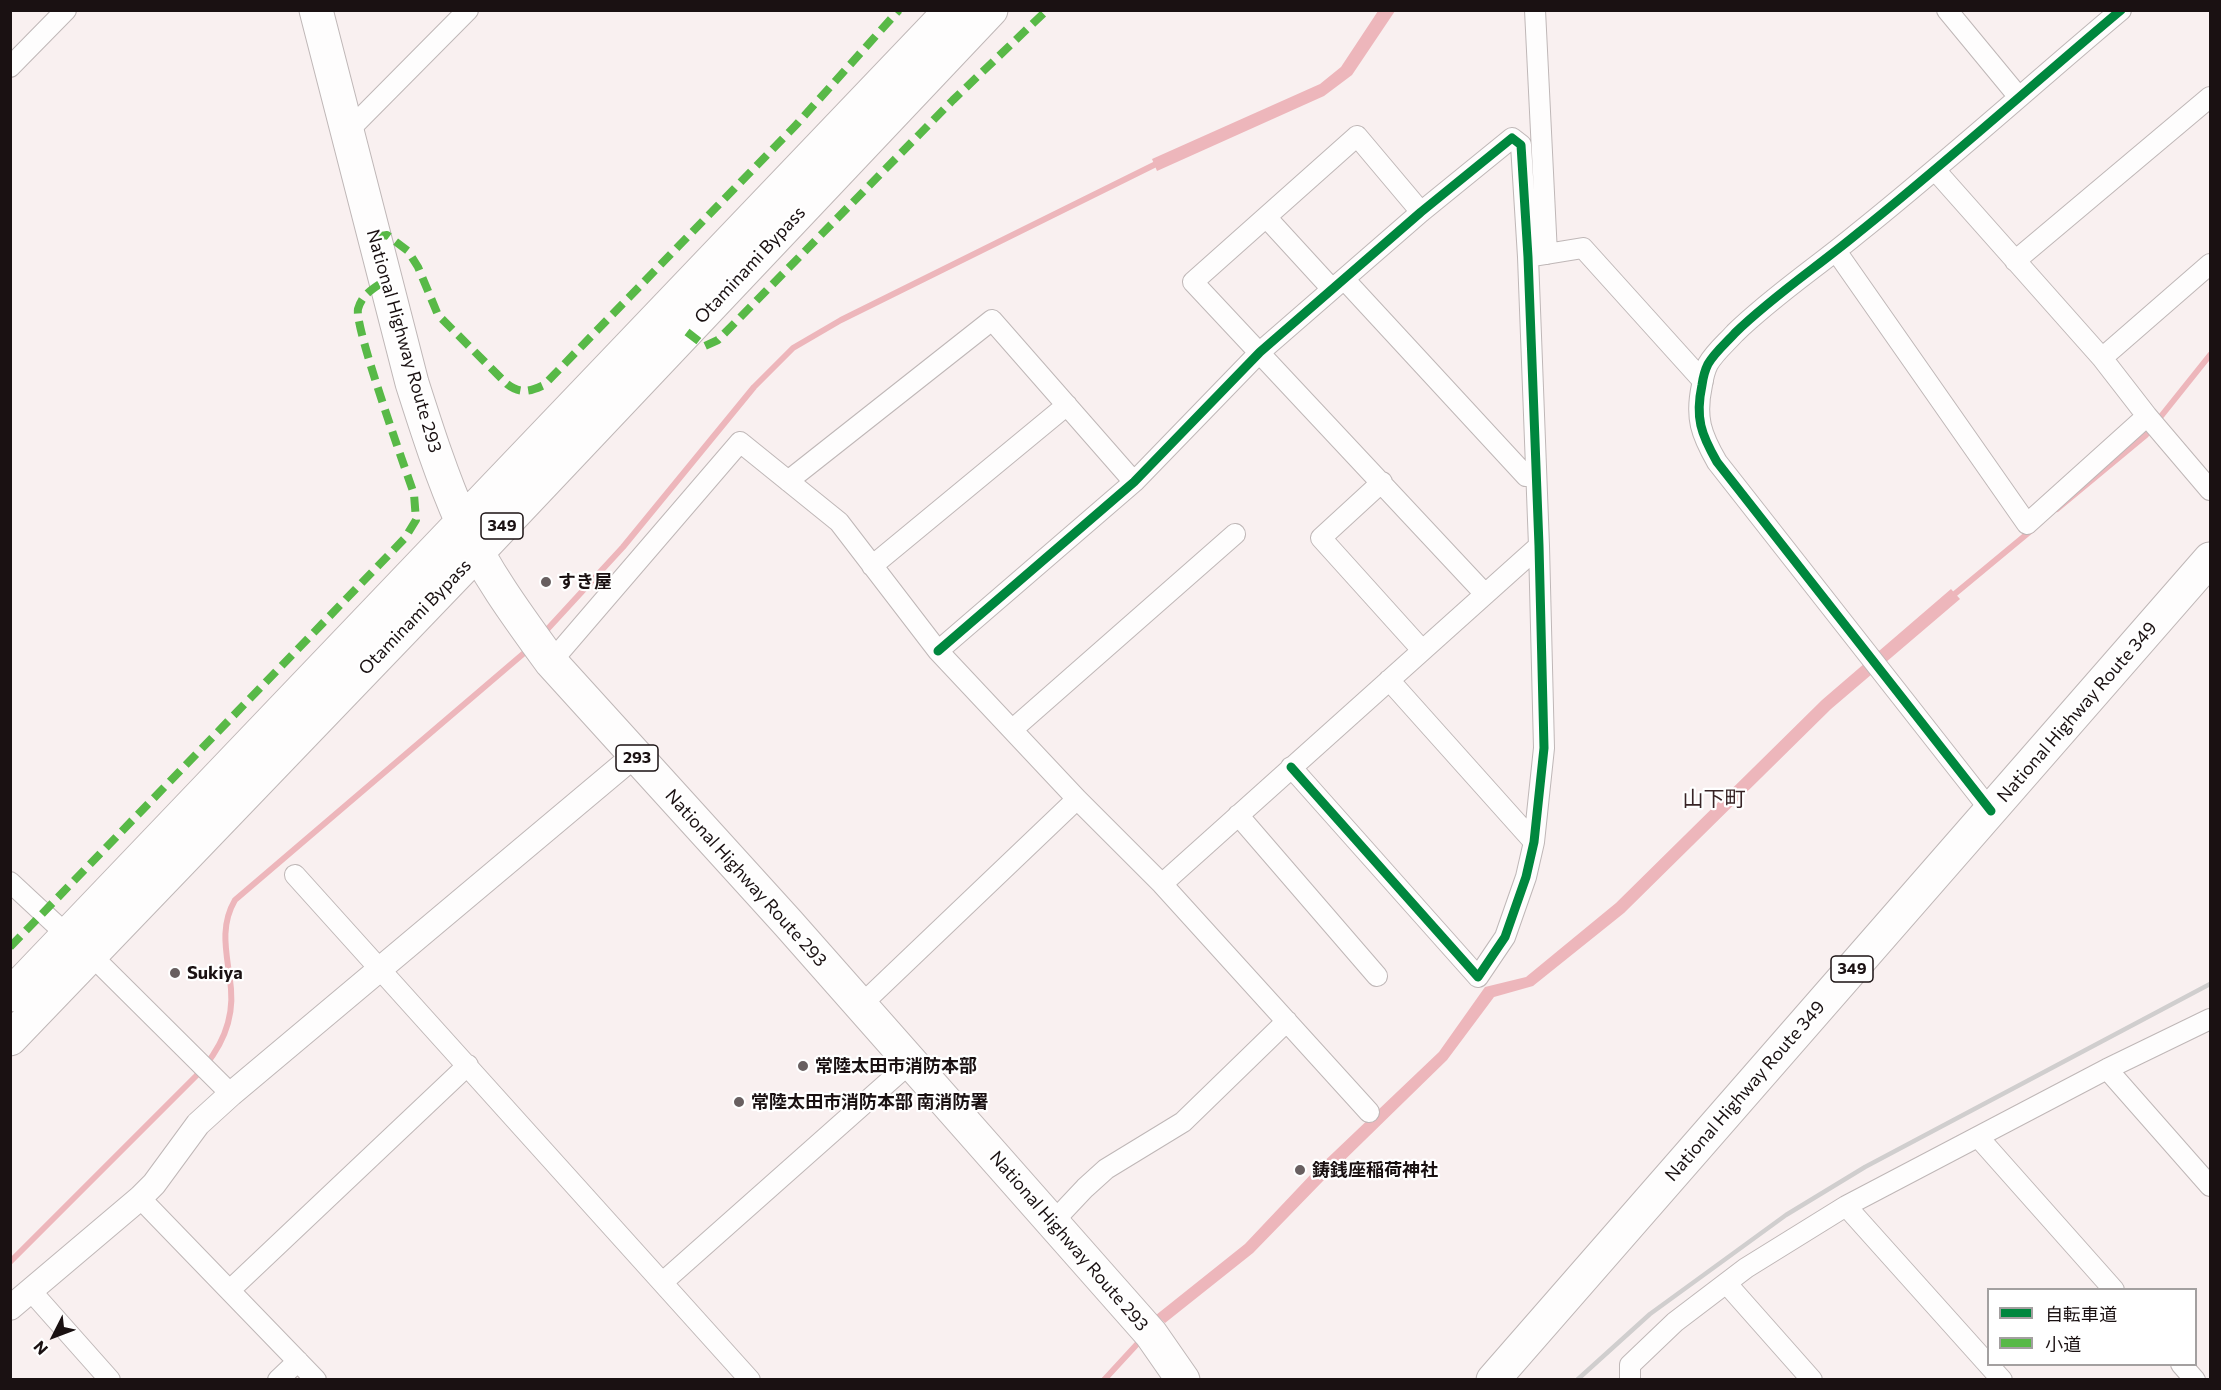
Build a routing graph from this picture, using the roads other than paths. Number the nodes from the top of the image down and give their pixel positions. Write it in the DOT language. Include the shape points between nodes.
graph roads {
  1 [pos="66,10"];
  2 [pos="316,10"];
  3 [pos="468,10"];
  4 [pos="951,10"];
  5 [pos="991,10"];
  6 [pos="1535,10"];
  7 [pos="1947,10"];
  8 [pos="2120,11"];
  9 [pos="10,67"];
  10 [pos="2018,96"];
  11 [pos="2211,97"];
  12 [pos="348,131"];
  13 [pos="1936,171"];
  14 [pos="1420,212"];
  15 [pos="1266,217"];
  16 [pos="1836,251"];
  17 [pos="1538,255"];
  18 [pos="2015,261"];
  19 [pos="2211,264"];
  20 [pos="1338,284"];
  21 [pos="1260,352"];
  22 [pos="2102,358"];
  23 [pos="1703,381"];
  24 [pos="1067,405"];
  25 [pos="2146,416"];
  26 [pos="1536,473"];
  27 [pos="788,481"];
  28 [pos="1134,482"];
  29 [pos="1382,482"];
  30 [pos="2211,490"];
  31 [pos="463,523"];
  32 [pos="1235,534"];
  33 [pos="1539,546"];
  34 [pos="478,552"];
  35 [pos="2211,559"];
  36 [pos="872,566"];
  37 [pos="1485,594"];
  38 [pos="1422,650"];
  39 [pos="938,651"];
  40 [pos="550,662"];
  41 [pos="1389,680"];
  42 [pos="1013,729"];
  43 [pos="635,755"];
  44 [pos="1291,767"];
  45 [pos="1077,799"];
  46 [pos="1991,811"];
  47 [pos="1238,815"];
  48 [pos="1534,842"];
  49 [pos="295,875"];
  50 [pos="10,882"];
  51 [pos="1162,884"];
  52 [pos="79,945"];
  53 [pos="381,969"];
  54 [pos="1377,976"];
  55 [pos="10,994"];
  56 [pos="861,1006"];
  57 [pos="2211,1019"];
  58 [pos="1287,1021"];
  59 [pos="10,1040"];
  60 [pos="911,1062"];
  61 [pos="468,1065"];
  62 [pos="2107,1069"];
  63 [pos="231,1094"];
  64 [pos="1369,1112"];
  65 [pos="1979,1138"];
  66 [pos="2211,1186"];
  67 [pos="140,1198"];
  68 [pos="1846,1206"];
  69 [pos="1052,1223"];
  70 [pos="663,1282"];
  71 [pos="1727,1284"];
  72 [pos="2112,1288"];
  73 [pos="230,1290"];
  74 [pos="31,1291"];
  75 [pos="10,1308"];
  76 [pos="298,1361"];
  77 [pos="1987,1363"];
  78 [pos="1989,1366"];
  79 [pos="2182,1366"];
  80 [pos="743,1377"];
  81 [pos="110,1380"];
  82 [pos="278,1380"];
  83 [pos="316,1380"];
  84 [pos="1184,1380"];
  85 [pos="1493,1380"];
  86 [pos="1630,1380"];
  87 [pos="1812,1380"];
  88 [pos="2002,1380"];
  89 [pos="2195,1380"];
  1 -- 9 [label="street"];
  2 -- 12 [label="highway, National Highway Route 293 / 293"];
  3 -- 12 [label="street"];
  4 -- 31 [label="highway, Otaminami Bypass / 349"];
  5 -- 34 [label="highway, Otaminami Bypass / 349"];
  6 -- 17 [label="street"];
  7 -- 10 [label="street"];
  8 -- 10 [label="street"];
  10 -- 13 [label="street"];
  11 -- 18 [label="street"];
  12 -- 31 [label="highway, National Highway Route 293 / 293" via="412,383 429,439"];
  13 -- 16 [label="street"];
  13 -- 18 [label="street"];
  14 -- 15 [label="street" via="1357,136"];
  14 -- 17 [label="street" via="1512,138 1521,145"];
  14 -- 20 [label="street"];
  15 -- 20 [label="street"];
  15 -- 21 [label="street" via="1193,282"];
  16 -- 23 [label="street" via="1776,297 1715,353"];
  16 -- 25 [label="street" via="2027,524"];
  17 -- 23 [label="street" via="1583,248"];
  17 -- 26 [label="street"];
  18 -- 22 [label="street"];
  19 -- 22 [label="street"];
  20 -- 21 [label="street"];
  20 -- 26 [label="street" via="1526,476"];
  21 -- 28 [label="street"];
  21 -- 29 [label="street"];
  22 -- 25 [label="street"];
  23 -- 46 [label="street" via="1698,402 1699,424 1717,462"];
  24 -- 27 [label="street" via="992,320"];
  24 -- 28 [label="street"];
  24 -- 36 [label="street"];
  25 -- 30 [label="street"];
  26 -- 33 [label="street"];
  27 -- 36 [label="street" via="838,522"];
  27 -- 40 [label="street" via="740,442"];
  28 -- 39 [label="street"];
  29 -- 37 [label="street"];
  29 -- 38 [label="street" via="1321,538"];
  31 -- 34 [label="highway, National Highway Route 293 / 293"];
  31 -- 52 [label="highway, Otaminami Bypass / 349"];
  32 -- 42 [label="street"];
  33 -- 37 [label="street"];
  33 -- 48 [label="street" via="1544,748"];
  34 -- 40 [label="highway, National Highway Route 293 / 293"];
  34 -- 52 [label="highway, Otaminami Bypass / 349"];
  35 -- 46 [label="highway, National Highway Route 349 / 349"];
  36 -- 39 [label="street"];
  37 -- 38 [label="street"];
  38 -- 41 [label="street"];
  39 -- 42 [label="street"];
  40 -- 43 [label="highway, National Highway Route 293 / 293"];
  41 -- 44 [label="street"];
  41 -- 48 [label="street"];
  42 -- 45 [label="street"];
  43 -- 53 [label="street"];
  43 -- 56 [label="highway, National Highway Route 293 / 293"];
  44 -- 47 [label="street"];
  44 -- 48 [label="street" via="1478,977 1505,937"];
  45 -- 51 [label="street"];
  45 -- 56 [label="street"];
  46 -- 85 [label="highway, National Highway Route 349 / 349"];
  47 -- 51 [label="street"];
  47 -- 54 [label="street"];
  49 -- 53 [label="street"];
  50 -- 52 [label="street"];
  51 -- 58 [label="street"];
  52 -- 55 [label="highway, Otaminami Bypass / 349"];
  52 -- 59 [label="highway, Otaminami Bypass / 349"];
  52 -- 63 [label="street"];
  53 -- 61 [label="street"];
  53 -- 63 [label="street"];
  56 -- 60 [label="highway, National Highway Route 293 / 293"];
  57 -- 62 [label="street"];
  58 -- 64 [label="street"];
  58 -- 69 [label="street" via="1183,1122 1106,1169"];
  60 -- 69 [label="highway, National Highway Route 293 / 293"];
  60 -- 70 [label="street"];
  61 -- 70 [label="street"];
  61 -- 73 [label="street"];
  62 -- 65 [label="street"];
  62 -- 66 [label="street"];
  63 -- 67 [label="street" via="198,1124"];
  65 -- 68 [label="street"];
  65 -- 72 [label="street"];
  67 -- 73 [label="street"];
  67 -- 74 [label="street"];
  68 -- 71 [label="street"];
  68 -- 77 [label="street"];
  69 -- 84 [label="highway, National Highway Route 293 / 293" via="1151,1334"];
  70 -- 80 [label="street"];
  71 -- 86 [label="street" via="1675,1322 1630,1365"];
  71 -- 87 [label="street"];
  73 -- 76 [label="street"];
  74 -- 75 [label="street"];
  74 -- 81 [label="street"];
  76 -- 82 [label="street"];
  76 -- 83 [label="street"];
  78 -- 88 [label="street"];
  79 -- 89 [label="street"];
}
